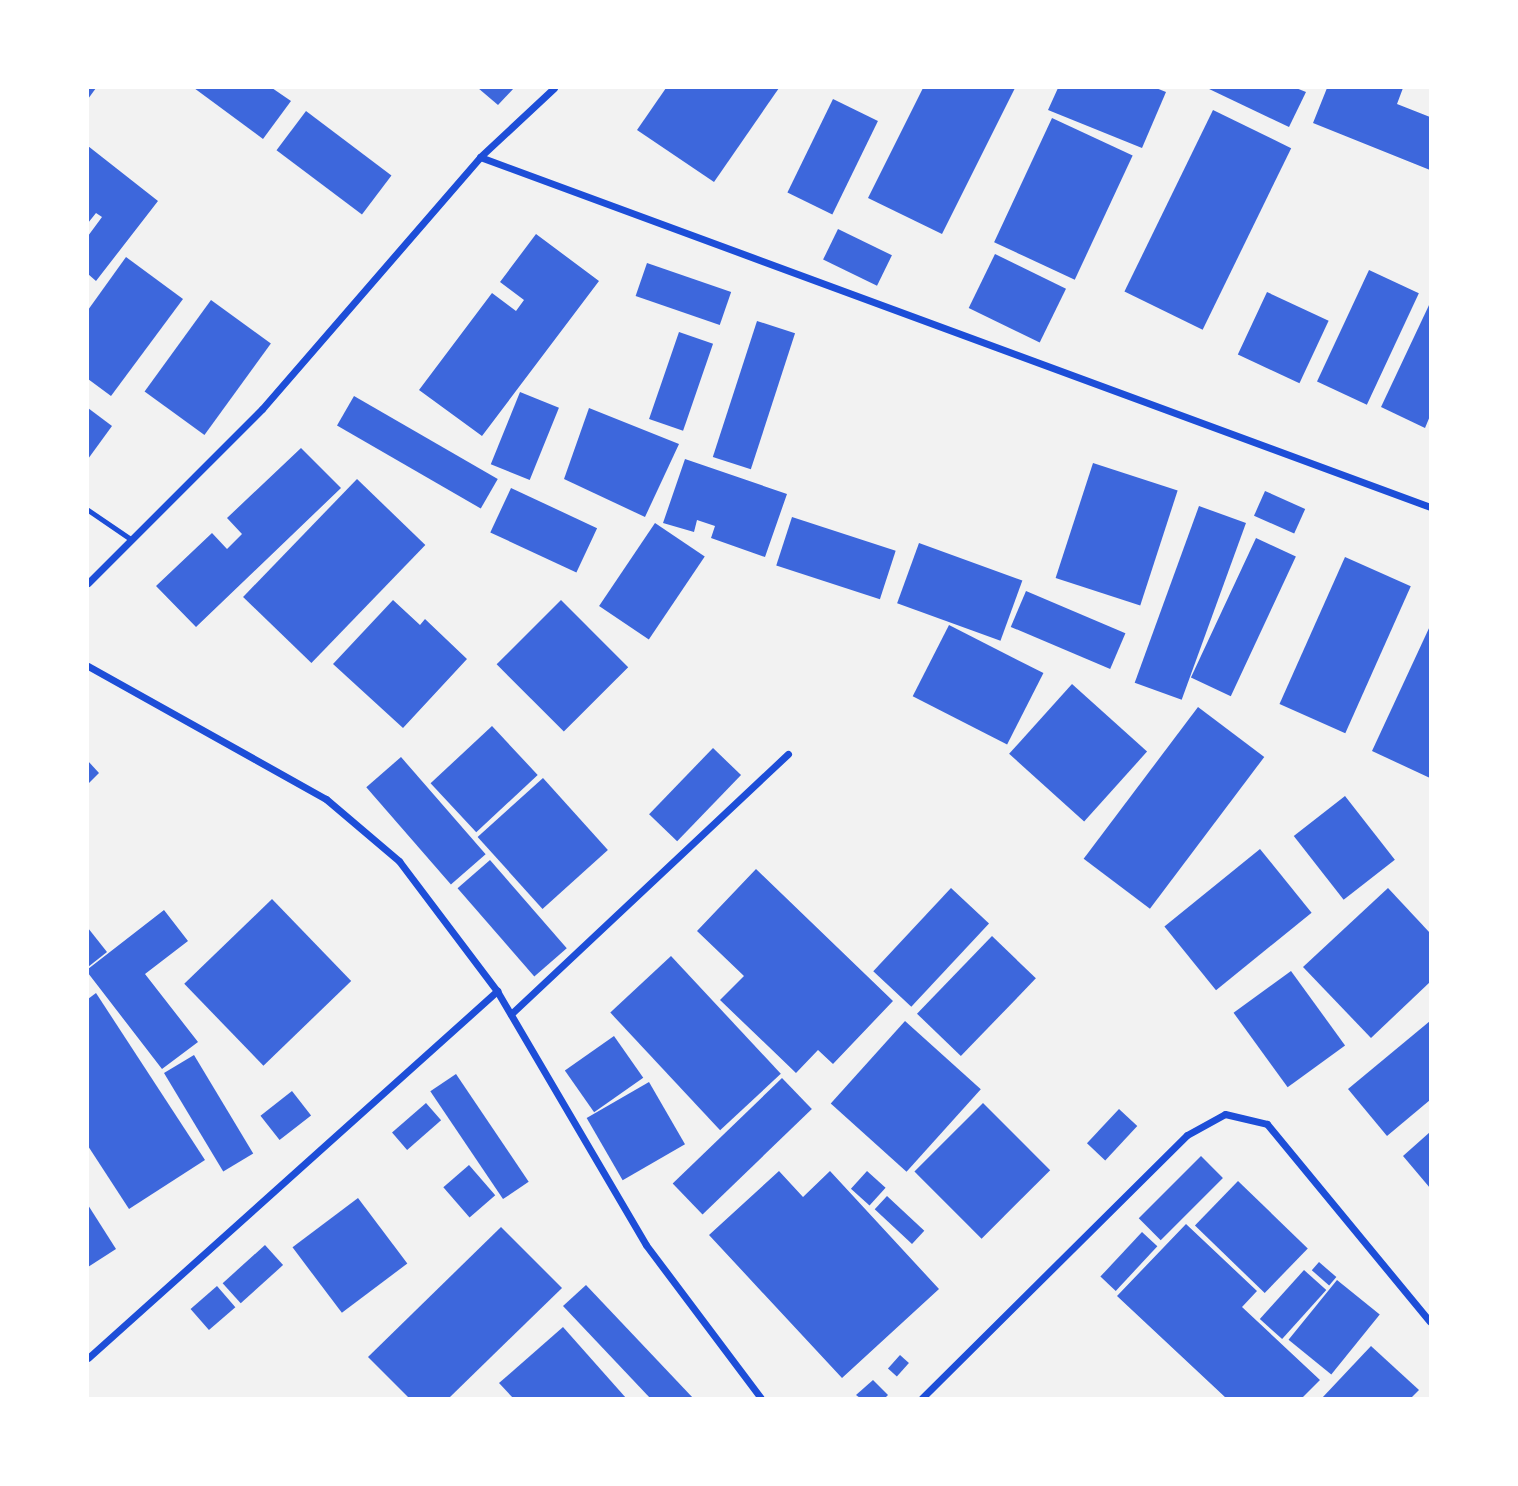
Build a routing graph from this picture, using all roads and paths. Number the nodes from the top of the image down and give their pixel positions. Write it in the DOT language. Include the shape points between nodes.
graph roads {
  1 [pos="554,88"];
  2 [pos="480,157"];
  3 [pos="1430,507"];
  4 [pos="88,510"];
  5 [pos="132,540"];
  6 [pos="88,583"];
  7 [pos="88,666"];
  8 [pos="788,754"];
  9 [pos="497,991"];
  10 [pos="511,1014"];
  11 [pos="1430,1322"];
  12 [pos="88,1358"];
  13 [pos="761,1398"];
  14 [pos="922,1398"];
  1 -- 2 [label="street"];
  2 -- 3 [label="street"];
  2 -- 5 [label="street" via="262,409"];
  4 -- 5 [label="lane"];
  5 -- 6 [label="street"];
  7 -- 9 [label="street" via="326,799 399,861"];
  8 -- 10 [label="street"];
  9 -- 10 [label="street"];
  9 -- 12 [label="street"];
  10 -- 13 [label="street" via="646,1244"];
  11 -- 14 [label="street" via="1267,1124 1225,1114 1187,1135"];
}
